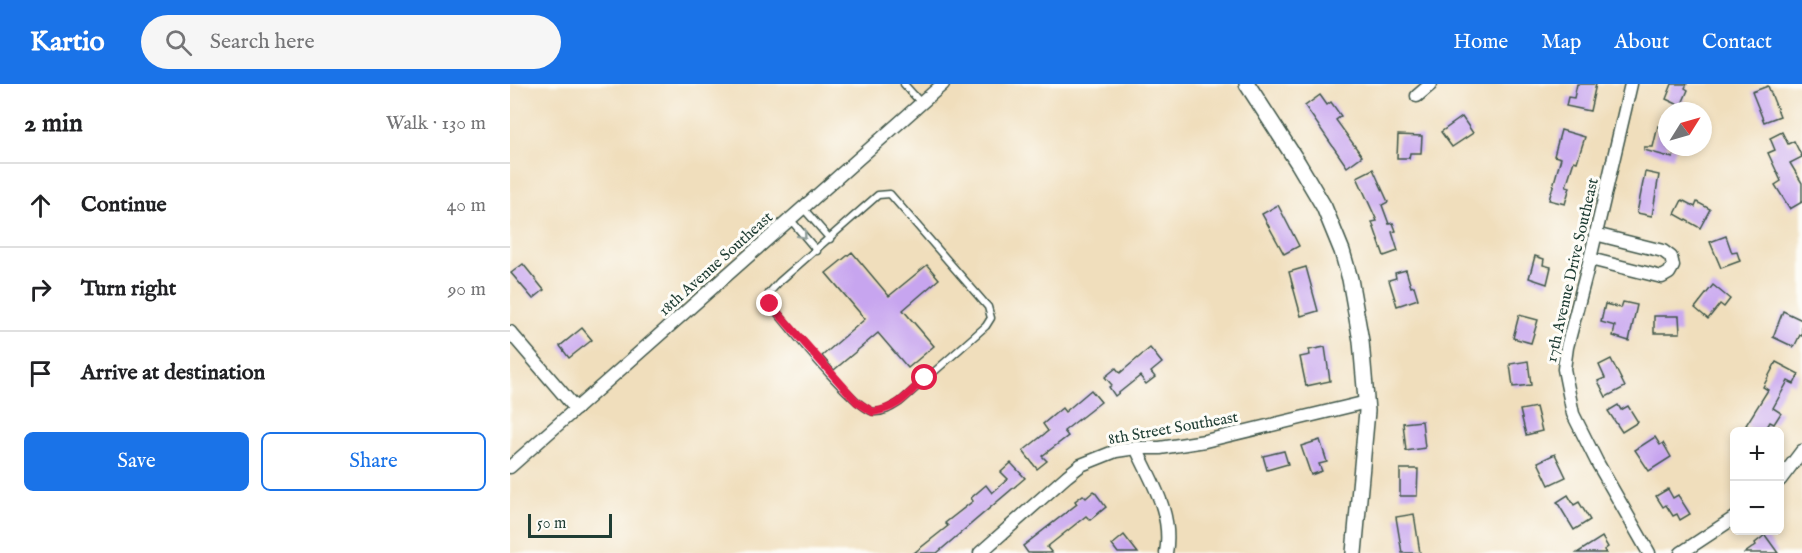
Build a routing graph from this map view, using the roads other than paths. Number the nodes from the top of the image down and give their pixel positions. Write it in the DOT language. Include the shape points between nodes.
graph roads {
  1 [pos="904,84"];
  2 [pos="943,84"];
  3 [pos="1246,84"];
  4 [pos="1431,84"];
  5 [pos="1631,84"];
  6 [pos="1417,96"];
  7 [pos="922,103"];
  8 [pos="802,207"];
  9 [pos="789,219"];
  10 [pos="1595,234"];
  11 [pos="830,239"];
  12 [pos="817,251"];
  13 [pos="1590,259"];
  14 [pos="510,332"];
  15 [pos="1367,402"];
  16 [pos="576,409"];
  17 [pos="1136,448"];
  18 [pos="1802,451"];
  19 [pos="510,467"];
  20 [pos="1784,474"];
  21 [pos="1730,521"];
  22 [pos="980,553"];
  23 [pos="1166,553"];
  24 [pos="1354,553"];
  25 [pos="1649,553"];
  26 [pos="1681,553"];
  1 -- 7 [label="lane"];
  2 -- 7 [label="street, 18th Avenue Southeast"];
  3 -- 15 [label="street" via="1299,163 1333,226 1357,309"];
  4 -- 6 [label="street"];
  5 -- 10 [label="street, 17th Avenue Drive Southeast"];
  7 -- 8 [label="street, 18th Avenue Southeast"];
  8 -- 9 [label="street, 18th Avenue Southeast"];
  8 -- 11 [label="lane"];
  9 -- 12 [label="lane, one-way"];
  9 -- 16 [label="street, 18th Avenue Southeast"];
  10 -- 13 [label="street, 17th Avenue Drive Southeast"];
  10 -- 13 [label="street" via="1663,251 1671,257 1673,266 1662,277"];
  11 -- 12 [label="lane"];
  11 -- 12 [label="lane" via="878,195 890,194 988,307 991,318 900,402 888,410 873,412 857,402 770,304 769,294 779,282"];
  13 -- 25 [label="street, 17th Avenue Drive Southeast" via="1567,347 1567,389 1584,437"];
  14 -- 16 [label="street"];
  15 -- 17 [label="street, 8th Street Southeast" via="1205,441"];
  15 -- 24 [label="street"];
  16 -- 19 [label="street, 18th Avenue Southeast"];
  17 -- 22 [label="street, 8th Street Southeast" via="1116,451 1081,465"];
  17 -- 23 [label="street" via="1167,519"];
  18 -- 20 [label="street"];
  21 -- 26 [label="street"];
}
